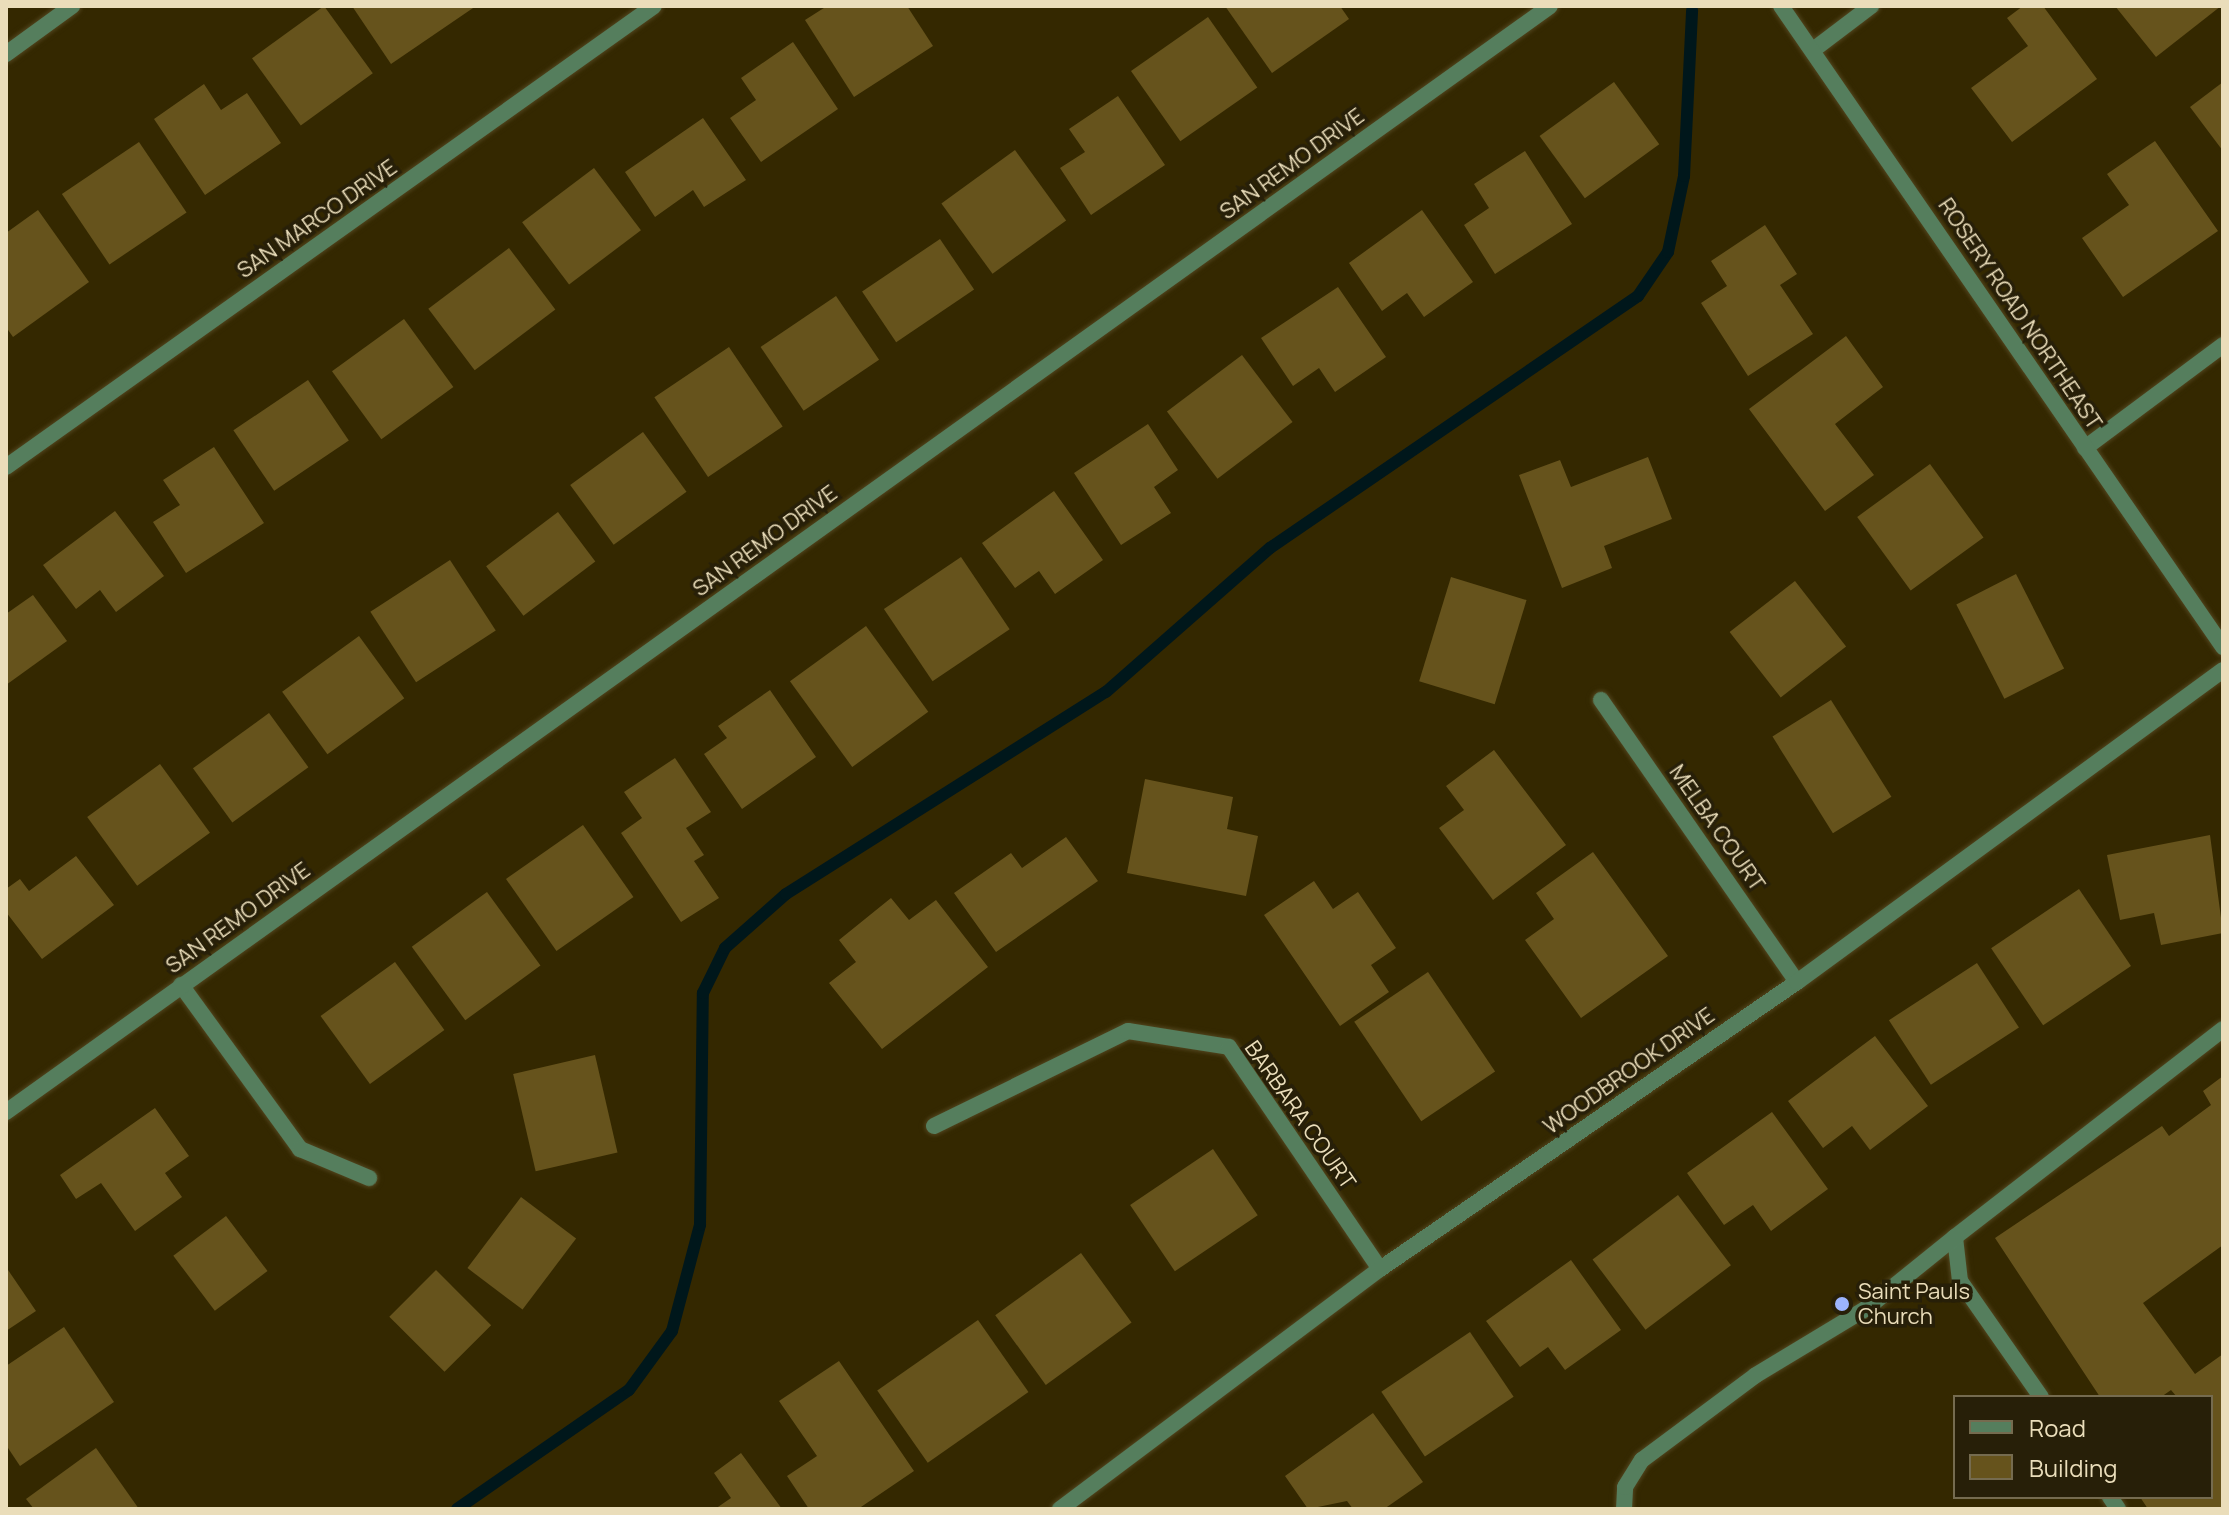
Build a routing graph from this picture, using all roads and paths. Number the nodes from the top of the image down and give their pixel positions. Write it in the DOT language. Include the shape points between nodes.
graph roads {
  1 [pos="72,6"];
  2 [pos="654,6"];
  3 [pos="1550,6"];
  4 [pos="1781,6"];
  5 [pos="1871,6"];
  6 [pos="1813,50"];
  7 [pos="6,54"];
  8 [pos="2223,345"];
  9 [pos="2085,448"];
  10 [pos="6,467"];
  11 [pos="2223,647"];
  12 [pos="2223,670"];
  13 [pos="1601,700"];
  14 [pos="1797,982"];
  15 [pos="181,985"];
  16 [pos="2223,1029"];
  17 [pos="6,1112"];
  18 [pos="934,1126"];
  19 [pos="369,1178"];
  20 [pos="1955,1237"];
  21 [pos="1380,1269"];
  22 [pos="2040,1395"];
  23 [pos="1060,1509"];
  24 [pos="1624,1509"];
  1 -- 7 [label="street"];
  2 -- 10 [label="street, SAN MARCO DRIVE"];
  3 -- 15 [label="street, SAN REMO DRIVE"];
  4 -- 6 [label="street, ROSERY ROAD NORTHEAST"];
  5 -- 6 [label="street"];
  6 -- 9 [label="street, ROSERY ROAD NORTHEAST"];
  8 -- 9 [label="street"];
  9 -- 11 [label="street, ROSERY ROAD NORTHEAST"];
  12 -- 14 [label="street, WOODBROOK DRIVE"];
  13 -- 14 [label="street, MELBA COURT"];
  14 -- 21 [label="street, WOODBROOK DRIVE"];
  15 -- 17 [label="street, SAN REMO DRIVE"];
  15 -- 19 [label="street" via="300,1149"];
  16 -- 20 [label="street"];
  18 -- 21 [label="street, BARBARA COURT" via="1128,1031 1229,1047"];
  20 -- 22 [label="street" via="1960,1281"];
  20 -- 24 [label="street" via="1867,1308 1756,1375 1642,1460 1625,1487"];
  21 -- 23 [label="street, WOODBROOK DRIVE"];
}
